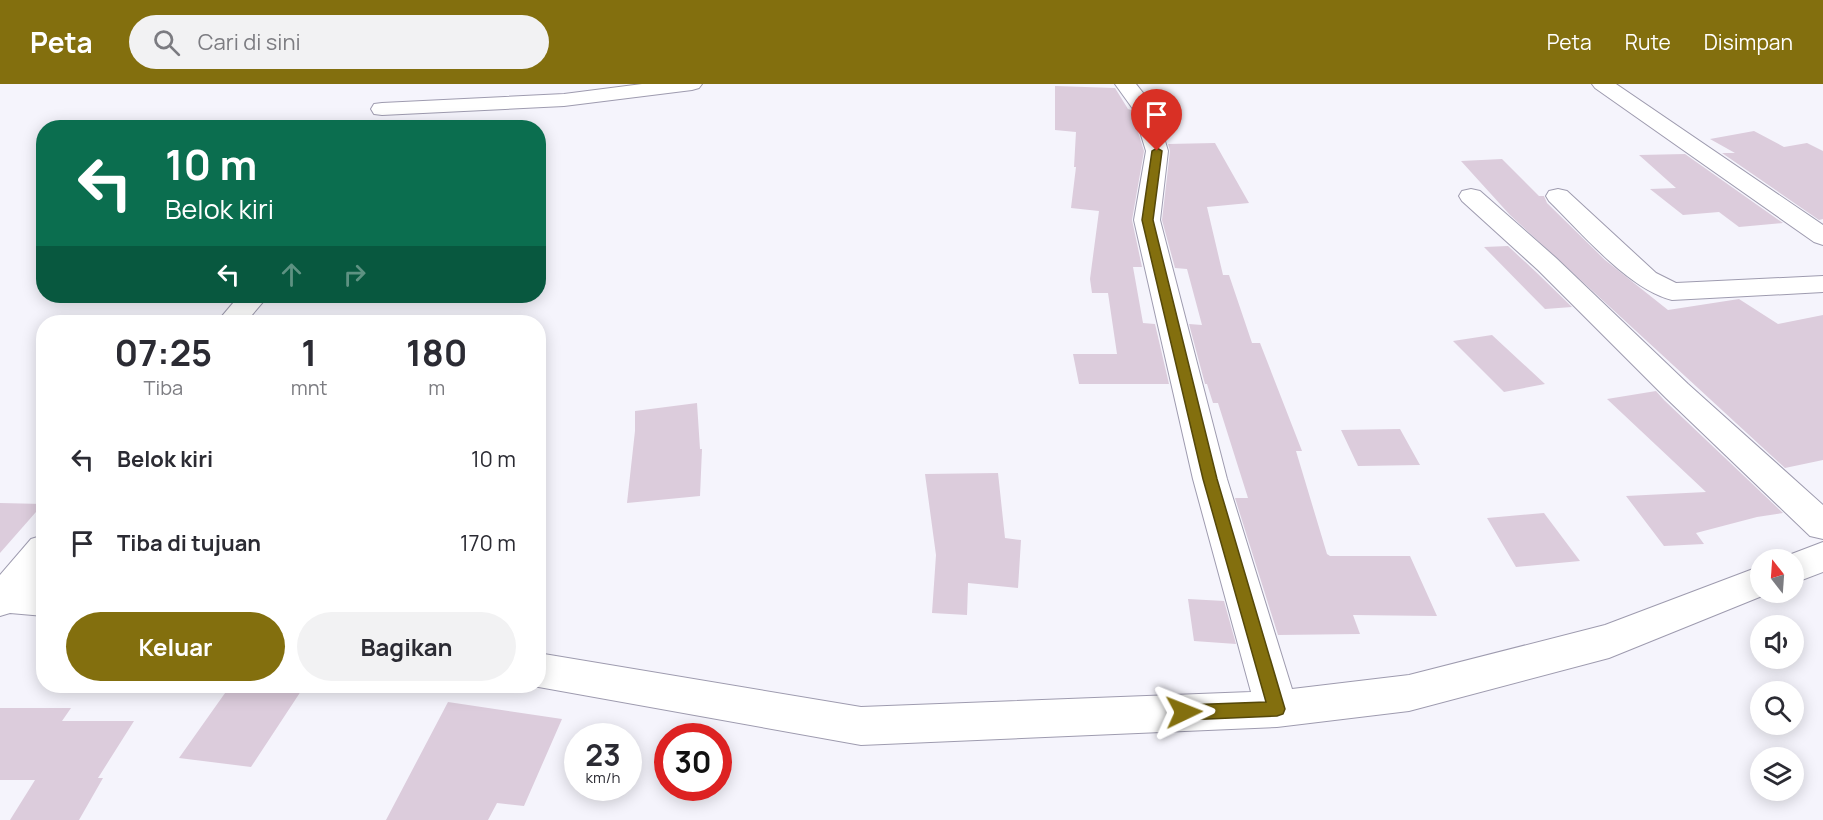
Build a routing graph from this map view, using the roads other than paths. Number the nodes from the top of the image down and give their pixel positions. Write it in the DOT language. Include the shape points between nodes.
graph roads {
  1 [pos="396,84"];
  2 [pos="692,84"];
  3 [pos="1125,84"];
  4 [pos="1602,84"];
  5 [pos="377,118"];
  6 [pos="1471,196"];
  7 [pos="1558,196"];
  8 [pos="1823,237"];
  9 [pos="1823,284"];
  10 [pos="248,303"];
  11 [pos="237,315"];
  12 [pos="1823,526"];
  13 [pos="1823,556"];
  14 [pos="36,559"];
  15 [pos="1804,563"];
  16 [pos="1750,584"];
  17 [pos="2,599"];
  18 [pos="36,601"];
  19 [pos="546,671"];
  20 [pos="1277,709"];
  1 -- 5 [label="street"];
  2 -- 5 [label="street"];
  3 -- 20 [label="street" via="1144,108 1157,151 1148,220 1210,479"];
  4 -- 8 [label="street"];
  6 -- 12 [label="street"];
  7 -- 9 [label="street" via="1646,279 1672,292"];
  10 -- 11 [label="street"];
  13 -- 15 [label="street"];
  14 -- 17 [label="street"];
  16 -- 20 [label="street" via="1609,641 1409,693"];
  17 -- 18 [label="street"];
  19 -- 20 [label="street" via="861,726"];
}
